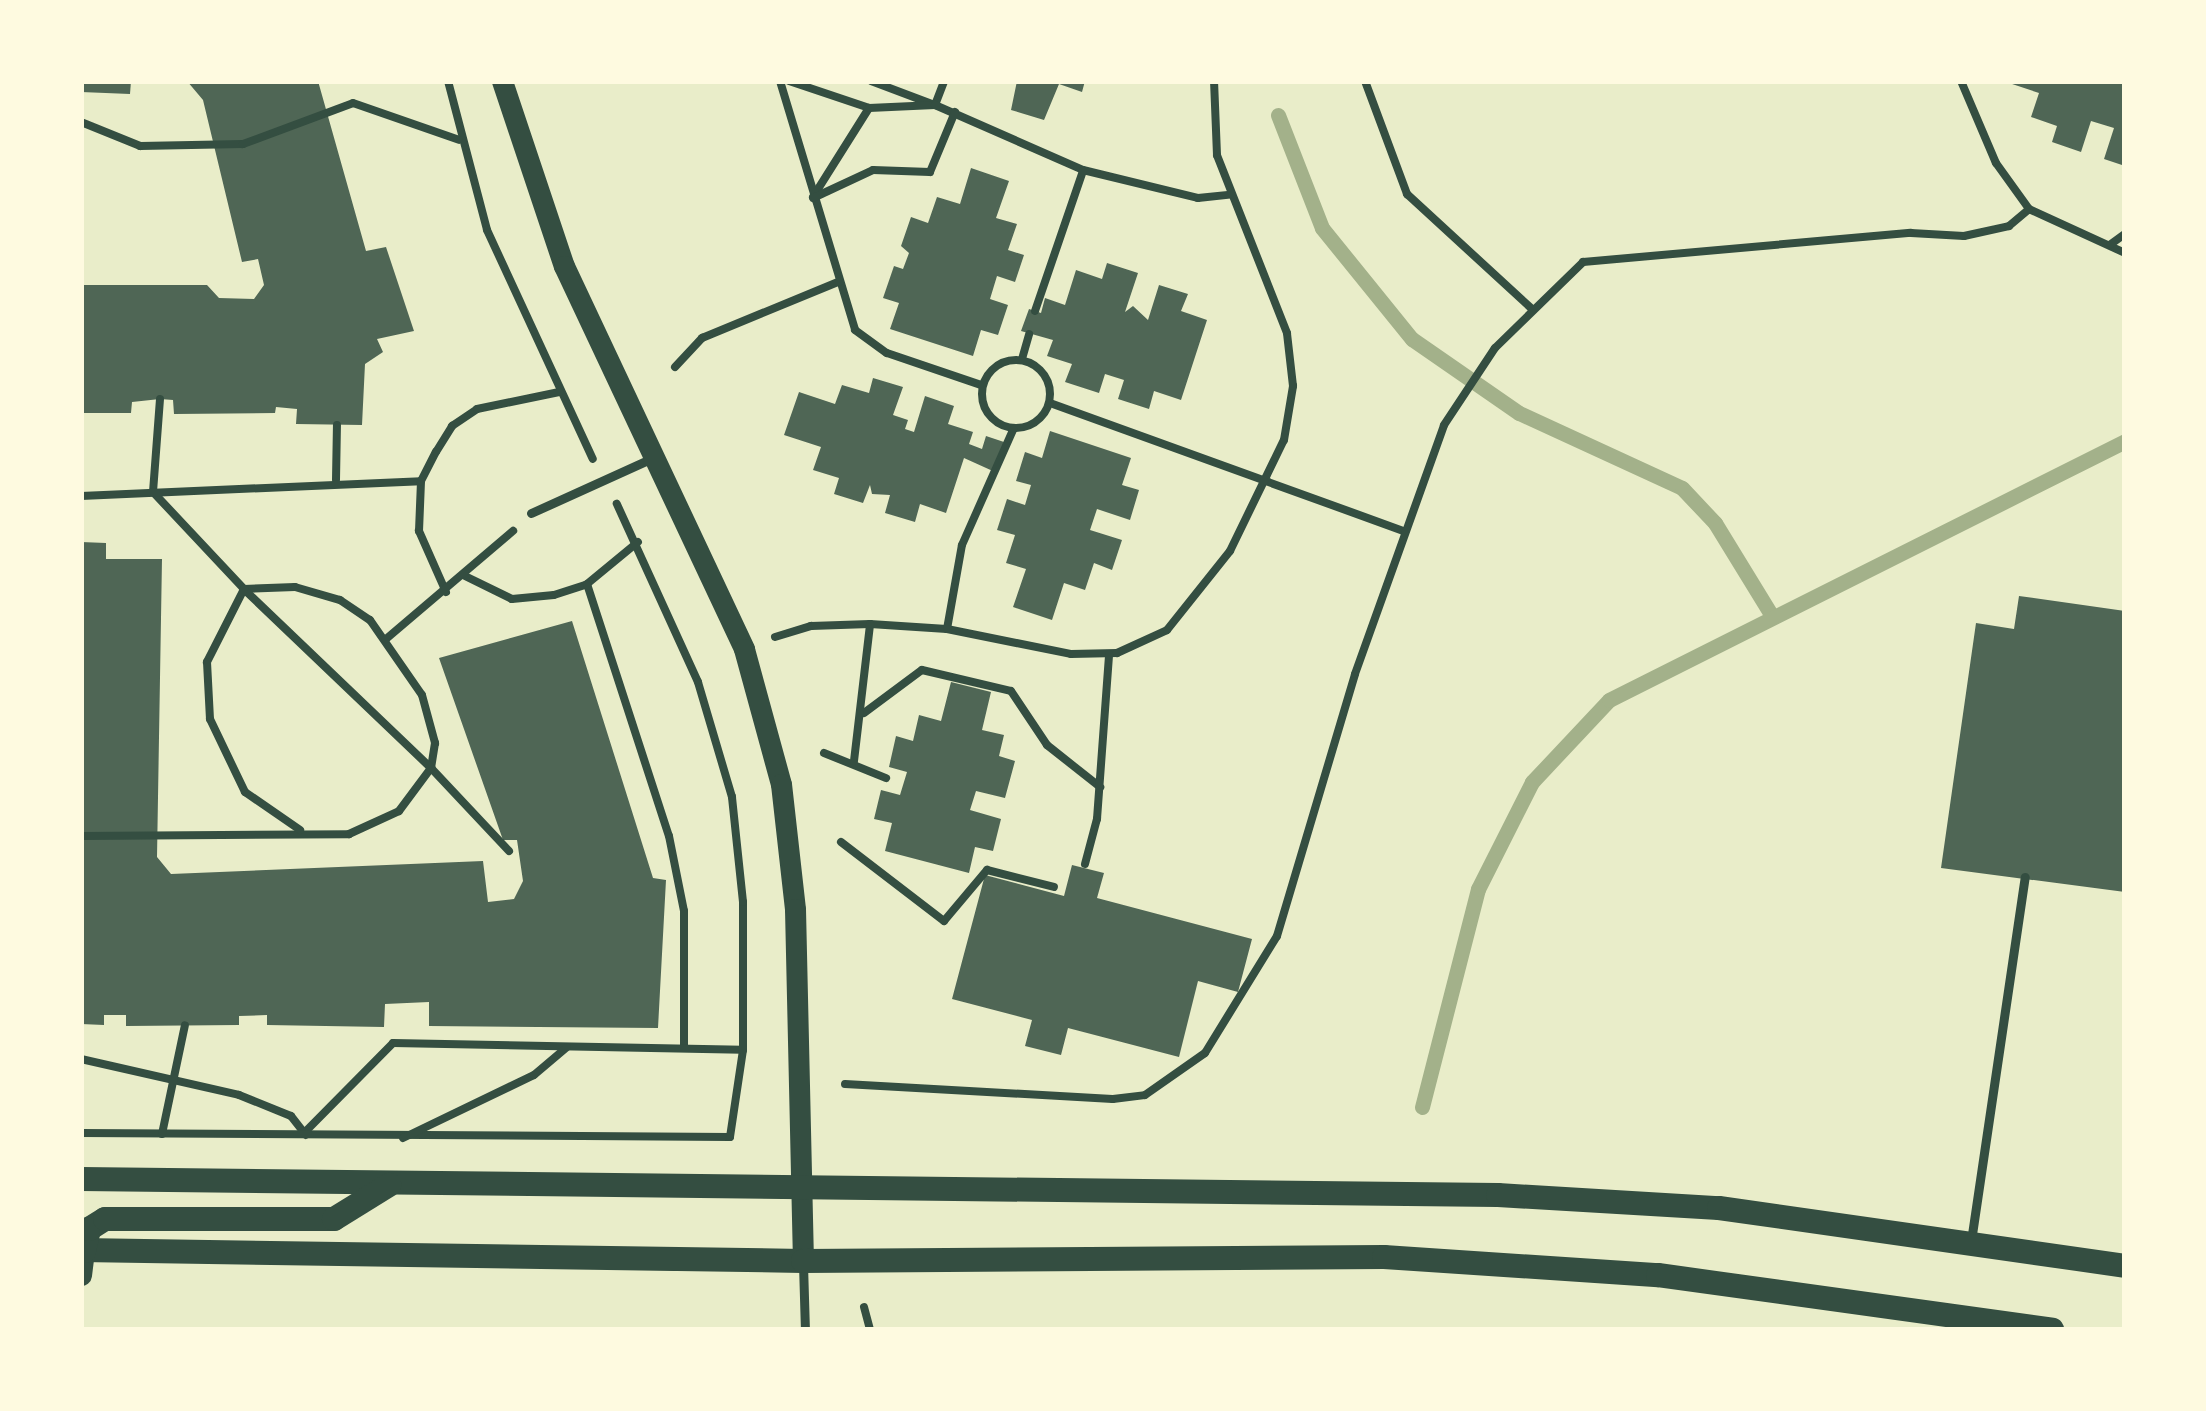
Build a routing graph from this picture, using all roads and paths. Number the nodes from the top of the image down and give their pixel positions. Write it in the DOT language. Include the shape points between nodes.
graph roads {
  1 [pos="448,81"];
  2 [pos="502,81"];
  3 [pos="784,81"];
  4 [pos="871,81"];
  5 [pos="944,81"];
  6 [pos="1214,81"];
  7 [pos="1365,81"];
  8 [pos="1961,81"];
  9 [pos="935,105"];
  10 [pos="869,108"];
  11 [pos="955,112"];
  12 [pos="81,122"];
  13 [pos="460,141"];
  14 [pos="1083,170"];
  15 [pos="1228,195"];
  16 [pos="812,199"];
  17 [pos="2029,209"];
  18 [pos="2125,234"];
  19 [pos="2111,244"];
  20 [pos="2125,253"];
  21 [pos="840,281"];
  22 [pos="1531,308"];
  23 [pos="1035,311"];
  24 [pos="1029,334"];
  25 [pos="1022,359"];
  26 [pos="675,367"];
  27 [pos="981,385"];
  28 [pos="559,392"];
  29 [pos="160,399"];
  30 [pos="1050,403"];
  31 [pos="586,406"];
  32 [pos="571,413"];
  33 [pos="337,425"];
  34 [pos="1012,430"];
  35 [pos="657,456"];
  36 [pos="602,477"];
  37 [pos="336,480"];
  38 [pos="421,481"];
  39 [pos="1266,487"];
  40 [pos="153,492"];
  41 [pos="81,496"];
  42 [pos="531,513"];
  43 [pos="1402,531"];
  44 [pos="638,542"];
  45 [pos="465,576"];
  46 [pos="587,584"];
  47 [pos="244,589"];
  48 [pos="446,592"];
  49 [pos="870,624"];
  50 [pos="947,629"];
  51 [pos="386,639"];
  52 [pos="744,649"];
  53 [pos="1109,654"];
  54 [pos="864,713"];
  55 [pos="824,753"];
  56 [pos="854,761"];
  57 [pos="431,768"];
  58 [pos="886,778"];
  59 [pos="1100,787"];
  60 [pos="300,830"];
  61 [pos="81,836"];
  62 [pos="841,842"];
  63 [pos="509,851"];
  64 [pos="1085,864"];
  65 [pos="2025,877"];
  66 [pos="1054,887"];
  67 [pos="185,1025"];
  68 [pos="568,1046"];
  69 [pos="684,1047"];
  70 [pos="742,1050"];
  71 [pos="81,1059"];
  72 [pos="174,1075"];
  73 [pos="845,1084"];
  74 [pos="81,1133"];
  75 [pos="161,1134"];
  76 [pos="306,1134"];
  77 [pos="401,1138"];
  78 [pos="81,1179"];
  79 [pos="391,1184"];
  80 [pos="800,1190"];
  81 [pos="1971,1240"];
  82 [pos="82,1258"];
  83 [pos="803,1261"];
  84 [pos="2125,1266"];
  85 [pos="864,1307"];
  86 [pos="805,1330"];
  87 [pos="870,1330"];
  88 [pos="2052,1330"];
  1 -- 13 [label="path"];
  2 -- 35 [label="street" via="564,266"];
  3 -- 10 [label="path"];
  3 -- 16 [label="path"];
  4 -- 9 [label="path"];
  5 -- 9 [label="path"];
  6 -- 15 [label="path"];
  7 -- 22 [label="path" via="1407,194"];
  8 -- 17 [label="path" via="1996,163"];
  9 -- 10 [label="path"];
  9 -- 11 [label="path"];
  10 -- 16 [label="path"];
  11 -- 14 [label="path"];
  11 -- 16 [label="path" via="930,172 873,170"];
  12 -- 13 [label="path" via="140,146 243,144 353,104"];
  13 -- 28 [label="path" via="487,230"];
  14 -- 15 [label="path" via="1198,198"];
  14 -- 23 [label="path"];
  15 -- 39 [label="path" via="1287,333 1294,386"];
  16 -- 21 [label="path"];
  17 -- 19 [label="path"];
  17 -- 22 [label="path" via="2009,226 1964,236 1597,257"];
  18 -- 19 [label="path"];
  19 -- 20 [label="path"];
  21 -- 26 [label="path" via="702,338"];
  21 -- 27 [label="path" via="855,330 887,353"];
  22 -- 43 [label="path" via="1444,425"];
  24 -- 25 [label="path"];
  25 -- 27 [label="path" via="997,364"];
  25 -- 30 [label="path" via="1046,375"];
  27 -- 34 [label="path" via="987,414"];
  28 -- 32 [label="path"];
  28 -- 38 [label="path" via="477,409 452,426"];
  29 -- 40 [label="path"];
  30 -- 34 [label="path" via="1036,424"];
  30 -- 39 [label="path" via="1206,455"];
  31 -- 32 [label="path"];
  32 -- 36 [label="path"];
  33 -- 37 [label="path"];
  34 -- 50 [label="path" via="962,545"];
  35 -- 36 [label="lane"];
  35 -- 52 [label="street"];
  36 -- 42 [label="lane"];
  36 -- 44 [label="path"];
  37 -- 38 [label="path"];
  37 -- 40 [label="path"];
  38 -- 48 [label="path" via="419,531"];
  39 -- 43 [label="path"];
  39 -- 53 [label="path" via="1230,551 1167,630"];
  40 -- 41 [label="path"];
  40 -- 47 [label="path"];
  42 -- 45 [label="path"];
  43 -- 73 [label="path" via="1277,936 1205,1052 1145,1095 1113,1099"];
  44 -- 46 [label="path"];
  44 -- 70 [label="path" via="698,682 732,796 743,902"];
  45 -- 46 [label="path" via="512,598"];
  45 -- 48 [label="path"];
  46 -- 69 [label="path" via="669,836 684,911"];
  47 -- 51 [label="path" via="296,587 340,600"];
  47 -- 57 [label="path"];
  47 -- 60 [label="path" via="207,662 210,719 245,792"];
  48 -- 51 [label="path"];
  49 -- 50 [label="path"];
  49 -- 52 [label="path" via="811,626"];
  49 -- 54 [label="path"];
  50 -- 53 [label="path"];
  51 -- 57 [label="path" via="422,695 435,743"];
  52 -- 80 [label="street" via="781,784 795,909"];
  53 -- 59 [label="path"];
  54 -- 56 [label="path"];
  54 -- 59 [label="path" via="922,670 1011,691 1047,746"];
  55 -- 56 [label="path"];
  56 -- 58 [label="path"];
  57 -- 60 [label="path" via="399,811 349,834"];
  57 -- 63 [label="path"];
  59 -- 64 [label="path"];
  60 -- 61 [label="path"];
  62 -- 66 [label="path" via="944,921 987,870"];
  65 -- 81 [label="lane"];
  67 -- 72 [label="path"];
  68 -- 69 [label="path"];
  68 -- 76 [label="path" via="393,1043"];
  68 -- 77 [label="path" via="534,1075"];
  69 -- 70 [label="path"];
  70 -- 77 [label="path" via="730,1137"];
  71 -- 72 [label="path"];
  72 -- 75 [label="path"];
  72 -- 76 [label="path" via="239,1095"];
  74 -- 75 [label="path"];
  75 -- 76 [label="path"];
  76 -- 77 [label="path"];
  78 -- 79 [label="main road"];
  79 -- 80 [label="main road"];
  79 -- 82 [label="main road" via="334,1219 105,1220 88,1229"];
  80 -- 81 [label="main road" via="1498,1195 1719,1208"];
  80 -- 83 [label="street"];
  81 -- 84 [label="main road"];
  82 -- 83 [label="main road"];
  83 -- 86 [label="lane"];
  83 -- 88 [label="main road" via="1384,1257 1658,1275"];
  85 -- 87 [label="path"];
}
